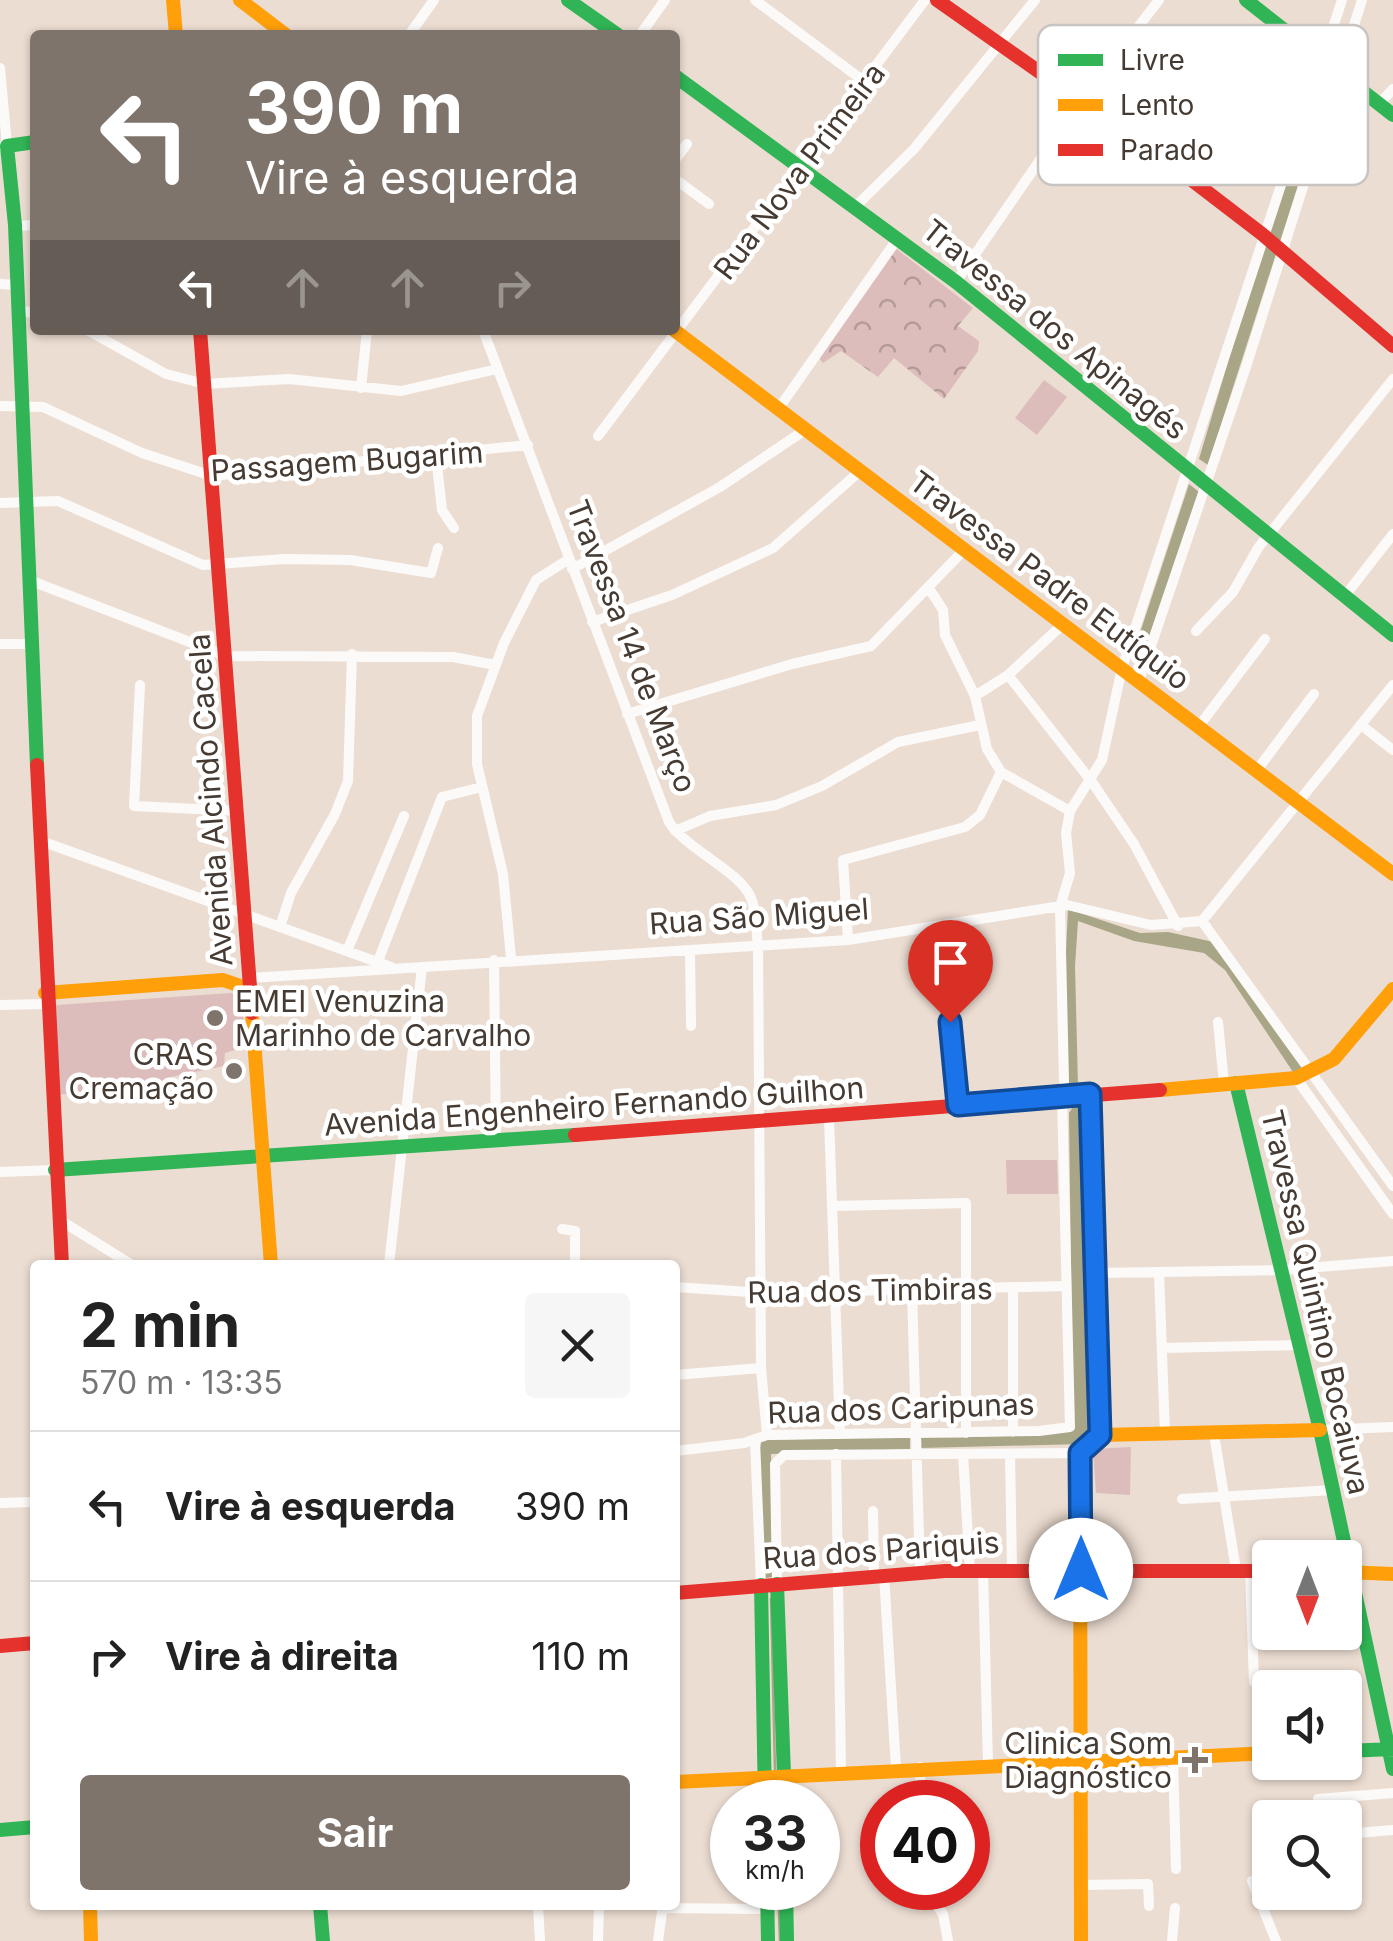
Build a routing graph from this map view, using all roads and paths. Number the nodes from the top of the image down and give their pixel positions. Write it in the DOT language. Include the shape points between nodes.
graph roads {
  1 [pos="240,0"];
  2 [pos="434,0"];
  3 [pos="568,0"];
  4 [pos="665,0"];
  5 [pos="755,0"];
  6 [pos="925,0"];
  7 [pos="937,0"];
  8 [pos="1035,0"];
  9 [pos="1159,0"];
  10 [pos="1246,0"];
  11 [pos="1342,0"];
  12 [pos="1362,0"];
  13 [pos="174,1"];
  14 [pos="1140,25"];
  15 [pos="1278,25"];
  16 [pos="1334,25"];
  17 [pos="1354,25"];
  18 [pos="176,30"];
  19 [pos="279,30"];
  20 [pos="413,30"];
  21 [pos="611,30"];
  22 [pos="644,30"];
  23 [pos="1001,44"];
  24 [pos="0,71"];
  25 [pos="1038,71"];
  26 [pos="680,80"];
  27 [pos="865,82"];
  28 [pos="1393,89"];
  29 [pos="1368,95"];
  30 [pos="1379,104"];
  31 [pos="1393,115"];
  32 [pos="30,143"];
  33 [pos="687,144"];
  34 [pos="4,146"];
  35 [pos="680,153"];
  36 [pos="1038,163"];
  37 [pos="802,169"];
  38 [pos="680,183"];
  39 [pos="1194,185"];
  40 [pos="1279,185"];
  41 [pos="1303,185"];
  42 [pos="709,204"];
  43 [pos="855,207"];
  44 [pos="10,226"];
  45 [pos="1262,234"];
  46 [pos="898,238"];
  47 [pos="1282,252"];
  48 [pos="956,282"];
  49 [pos="0,284"];
  50 [pos="17,285"];
  51 [pos="18,309"];
  52 [pos="30,313"];
  53 [pos="680,326"];
  54 [pos="680,334"];
  55 [pos="96,335"];
  56 [pos="200,335"];
  57 [pos="367,335"];
  58 [pos="485,335"];
  59 [pos="673,335"];
  60 [pos="1393,346"];
  61 [pos="497,369"];
  62 [pos="1393,378"];
  63 [pos="204,384"];
  64 [pos="362,388"];
  65 [pos="0,406"];
  66 [pos="21,406"];
  67 [pos="780,408"];
  68 [pos="805,430"];
  69 [pos="598,436"];
  70 [pos="528,445"];
  71 [pos="436,456"];
  72 [pos="1188,470"];
  73 [pos="860,471"];
  74 [pos="212,476"];
  75 [pos="1204,484"];
  76 [pos="28,502"];
  77 [pos="0,503"];
  78 [pos="454,528"];
  79 [pos="1393,534"];
  80 [pos="1270,535"];
  81 [pos="438,548"];
  82 [pos="964,550"];
  83 [pos="219,564"];
  84 [pos="570,564"];
  85 [pos="29,580"];
  86 [pos="928,587"];
  87 [pos="1344,597"];
  88 [pos="592,622"];
  89 [pos="1062,625"];
  90 [pos="1196,631"];
  91 [pos="1393,635"];
  92 [pos="1265,639"];
  93 [pos="0,644"];
  94 [pos="34,644"];
  95 [pos="352,654"];
  96 [pos="226,656"];
  97 [pos="495,665"];
  98 [pos="1122,668"];
  99 [pos="1008,676"];
  100 [pos="1138,681"];
  101 [pos="140,685"];
  102 [pos="1393,685"];
  103 [pos="1314,694"];
  104 [pos="975,696"];
  105 [pos="627,714"];
  106 [pos="980,725"];
  107 [pos="1361,725"];
  108 [pos="1199,726"];
  109 [pos="1393,750"];
  110 [pos="1257,770"];
  111 [pos="1000,772"];
  112 [pos="1092,783"];
  113 [pos="482,787"];
  114 [pos="1297,801"];
  115 [pos="1070,811"];
  116 [pos="239,812"];
  117 [pos="404,816"];
  118 [pos="674,831"];
  119 [pos="40,841"];
  120 [pos="1393,874"];
  121 [pos="1068,906"];
  122 [pos="247,915"];
  123 [pos="1202,921"];
  124 [pos="280,926"];
  125 [pos="1178,926"];
  126 [pos="848,940"];
  127 [pos="758,946"];
  128 [pos="690,950"];
  129 [pos="348,951"];
  130 [pos="510,958"];
  131 [pos="494,960"];
  132 [pos="378,962"];
  133 [pos="422,968"];
  134 [pos="396,969"];
  135 [pos="252,977"];
  136 [pos="223,980"];
  137 [pos="1393,989"];
  138 [pos="947,990"];
  139 [pos="46,999"];
  140 [pos="0,1005"];
  141 [pos="1218,1022"];
  142 [pos="691,1026"];
  143 [pos="1312,1073"];
  144 [pos="1296,1078"];
  145 [pos="1230,1084"];
  146 [pos="1063,1088"];
  147 [pos="1090,1094"];
  148 [pos="958,1105"];
  149 [pos="830,1118"];
  150 [pos="761,1120"];
  151 [pos="496,1140"];
  152 [pos="402,1146"];
  153 [pos="264,1158"];
  154 [pos="55,1170"];
  155 [pos="0,1172"];
  156 [pos="1393,1186"];
  157 [pos="832,1206"];
  158 [pos="1393,1214"];
  159 [pos="60,1220"];
  160 [pos="562,1228"];
  161 [pos="62,1260"];
  162 [pos="124,1260"];
  163 [pos="270,1260"];
  164 [pos="390,1260"];
  165 [pos="575,1260"];
  166 [pos="1393,1262"];
  167 [pos="1282,1270"];
  168 [pos="1094,1273"];
  169 [pos="1160,1273"];
  170 [pos="1065,1286"];
  171 [pos="680,1287"];
  172 [pos="1013,1288"];
  173 [pos="965,1290"];
  174 [pos="912,1291"];
  175 [pos="833,1292"];
  176 [pos="764,1293"];
  177 [pos="1300,1345"];
  178 [pos="1162,1348"];
  179 [pos="761,1368"];
  180 [pos="680,1375"];
  181 [pos="1393,1427"];
  182 [pos="1320,1430"];
  183 [pos="1013,1432"];
  184 [pos="966,1433"];
  185 [pos="840,1434"];
  186 [pos="916,1434"];
  187 [pos="1165,1434"];
  188 [pos="1214,1434"];
  189 [pos="767,1435"];
  190 [pos="1100,1435"];
  191 [pos="754,1440"];
  192 [pos="680,1450"];
  193 [pos="1080,1453"];
  194 [pos="836,1454"];
  195 [pos="916,1454"];
  196 [pos="964,1454"];
  197 [pos="1010,1454"];
  198 [pos="1333,1490"];
  199 [pos="1182,1499"];
  200 [pos="1224,1500"];
  201 [pos="30,1502"];
  202 [pos="0,1503"];
  203 [pos="873,1511"];
  204 [pos="1341,1540"];
  205 [pos="976,1570"];
  206 [pos="1012,1570"];
  207 [pos="1081,1570"];
  208 [pos="1243,1570"];
  209 [pos="1252,1570"];
  210 [pos="920,1573"];
  211 [pos="1362,1573"];
  212 [pos="1393,1574"];
  213 [pos="879,1575"];
  214 [pos="836,1579"];
  215 [pos="769,1584"];
  216 [pos="680,1593"];
  217 [pos="1362,1635"];
  218 [pos="30,1643"];
  219 [pos="0,1646"];
  220 [pos="1253,1670"];
  221 [pos="1391,1750"];
  222 [pos="1362,1751"];
  223 [pos="1252,1754"];
  224 [pos="1174,1756"];
  225 [pos="1079,1759"];
  226 [pos="988,1764"];
  227 [pos="920,1767"];
  228 [pos="896,1768"];
  229 [pos="1393,1769"];
  230 [pos="841,1770"];
  231 [pos="784,1774"];
  232 [pos="764,1775"];
  233 [pos="764,1780"];
  234 [pos="784,1780"];
  235 [pos="920,1780"];
  236 [pos="680,1782"];
  237 [pos="1393,1793"];
  238 [pos="1318,1799"];
  239 [pos="30,1827"];
  240 [pos="0,1830"];
  241 [pos="1393,1830"];
  242 [pos="1362,1833"];
  243 [pos="1176,1869"];
  244 [pos="1080,1884"];
  245 [pos="1149,1906"];
  246 [pos="680,1907"];
  247 [pos="710,1907"];
  248 [pos="1175,1908"];
  249 [pos="90,1910"];
  250 [pos="320,1910"];
  251 [pos="538,1910"];
  252 [pos="599,1910"];
  253 [pos="662,1910"];
  254 [pos="768,1910"];
  255 [pos="786,1910"];
  256 [pos="938,1910"];
  257 [pos="1264,1910"];
  258 [pos="91,1941"];
  259 [pos="323,1941"];
  260 [pos="540,1941"];
  261 [pos="598,1941"];
  262 [pos="658,1941"];
  263 [pos="768,1941"];
  264 [pos="787,1941"];
  265 [pos="948,1941"];
  266 [pos="1081,1941"];
  267 [pos="1172,1941"];
  268 [pos="1276,1941"];
  1 -- 19 [label="street"];
  2 -- 20 [label="street"];
  3 -- 21 [label="street"];
  4 -- 22 [label="street"];
  5 -- 27 [label="street"];
  6 -- 27 [label="street, Rua Nova Primeira"];
  7 -- 23 [label="street"];
  8 -- 23 [label="street"];
  9 -- 14 [label="street"];
  10 -- 15 [label="street"];
  11 -- 16 [label="street"];
  12 -- 17 [label="street"];
  13 -- 18 [label="street"];
  23 -- 25 [label="street"];
  23 -- 43 [label="street" via="914,149"];
  24 -- 34 [label="street"];
  26 -- 37 [label="street, Travessa dos Apinagés"];
  27 -- 37 [label="street, Rua Nova Primeira"];
  28 -- 30 [label="street"];
  29 -- 30 [label="street"];
  30 -- 31 [label="street"];
  32 -- 34 [label="street"];
  33 -- 35 [label="street"];
  34 -- 44 [label="street"];
  36 -- 48 [label="street"];
  37 -- 43 [label="street, Travessa dos Apinagés"];
  37 -- 53 [label="street, Rua Nova Primeira"];
  38 -- 42 [label="street"];
  39 -- 45 [label="street"];
  40 -- 45 [label="street"];
  41 -- 47 [label="street"];
  43 -- 46 [label="street, Travessa dos Apinagés"];
  44 -- 50 [label="street"];
  45 -- 47 [label="street"];
  45 -- 72 [label="street"];
  46 -- 48 [label="street, Travessa dos Apinagés"];
  46 -- 67 [label="street"];
  47 -- 60 [label="street"];
  47 -- 75 [label="street"];
  48 -- 72 [label="street, Travessa dos Apinagés"];
  49 -- 50 [label="street"];
  50 -- 51 [label="street"];
  51 -- 52 [label="street"];
  51 -- 66 [label="street"];
  54 -- 67 [label="street, Travessa Padre Eutíquio"];
  55 -- 63 [label="street" via="166,374"];
  56 -- 63 [label="street, Avenida Alcindo Cacela"];
  57 -- 64 [label="street"];
  58 -- 61 [label="street, Travessa 14 de Março"];
  59 -- 69 [label="street, Rua Nova Primeira"];
  61 -- 64 [label="street" via="430,387"];
  61 -- 70 [label="street, Travessa 14 de Março"];
  62 -- 80 [label="street"];
  63 -- 64 [label="street" via="289,379"];
  63 -- 74 [label="street, Avenida Alcindo Cacela"];
  65 -- 66 [label="street, Passagem Bugarim"];
  66 -- 74 [label="street, Passagem Bugarim" via="44,408"];
  66 -- 76 [label="street"];
  67 -- 68 [label="street, Travessa Padre Eutíquio"];
  68 -- 73 [label="street, Travessa Padre Eutíquio"];
  68 -- 84 [label="street" via="720,486"];
  70 -- 71 [label="street, Passagem Bugarim"];
  70 -- 84 [label="street, Travessa 14 de Março"];
  71 -- 74 [label="street, Passagem Bugarim"];
  71 -- 78 [label="street" via="442,510"];
  72 -- 75 [label="street, Travessa dos Apinagés"];
  72 -- 98 [label="street"];
  73 -- 82 [label="street, Travessa Padre Eutíquio"];
  73 -- 88 [label="street" via="773,548 672,595"];
  74 -- 83 [label="street, Avenida Alcindo Cacela"];
  75 -- 80 [label="street, Travessa dos Apinagés"];
  75 -- 100 [label="street"];
  76 -- 77 [label="street"];
  76 -- 83 [label="street" via="58,501 186,561"];
  76 -- 85 [label="street"];
  79 -- 87 [label="street"];
  80 -- 87 [label="street, Travessa dos Apinagés"];
  80 -- 90 [label="street" via="1233,592"];
  81 -- 83 [label="street" via="431,572 350,560"];
  82 -- 86 [label="street"];
  82 -- 89 [label="street, Travessa Padre Eutíquio"];
  83 -- 96 [label="street, Avenida Alcindo Cacela"];
  84 -- 88 [label="street, Travessa 14 de Março"];
  84 -- 97 [label="street" via="536,580"];
  85 -- 94 [label="street"];
  85 -- 96 [label="street"];
  86 -- 104 [label="street"];
  86 -- 105 [label="street" via="871,646"];
  87 -- 91 [label="street, Travessa dos Apinagés"];
  88 -- 105 [label="street, Travessa 14 de Março"];
  89 -- 98 [label="street, Travessa Padre Eutíquio"];
  89 -- 99 [label="street"];
  92 -- 108 [label="street"];
  93 -- 94 [label="street"];
  94 -- 119 [label="street"];
  95 -- 96 [label="street"];
  95 -- 97 [label="street" via="454,656"];
  95 -- 124 [label="street" via="348,781"];
  96 -- 116 [label="street, Avenida Alcindo Cacela"];
  97 -- 113 [label="street" via="476,716"];
  98 -- 100 [label="street, Travessa Padre Eutíquio"];
  98 -- 112 [label="street"];
  99 -- 104 [label="street"];
  99 -- 112 [label="street"];
  100 -- 108 [label="street, Travessa Padre Eutíquio"];
  101 -- 116 [label="street" via="134,806"];
  102 -- 107 [label="street"];
  103 -- 110 [label="street"];
  104 -- 106 [label="street"];
  105 -- 118 [label="street, Travessa 14 de Março"];
  106 -- 111 [label="street"];
  106 -- 118 [label="street" via="898,742 776,806 710,816"];
  107 -- 109 [label="street"];
  107 -- 114 [label="street"];
  108 -- 110 [label="street, Travessa Padre Eutíquio"];
  110 -- 114 [label="street, Travessa Padre Eutíquio"];
  111 -- 115 [label="street"];
  111 -- 126 [label="street" via="980,815 965,827 843,860"];
  112 -- 115 [label="street"];
  112 -- 125 [label="street"];
  113 -- 130 [label="street" via="503,874"];
  113 -- 132 [label="street" via="442,797"];
  114 -- 120 [label="street, Travessa Padre Eutíquio" via="1344,844"];
  114 -- 123 [label="street"];
  115 -- 121 [label="street"];
  116 -- 122 [label="street, Avenida Alcindo Cacela"];
  117 -- 129 [label="street"];
  118 -- 127 [label="street, Travessa 14 de Março" via="746,889"];
  119 -- 122 [label="street"];
  119 -- 139 [label="street"];
  121 -- 125 [label="street, Rua São Miguel"];
  121 -- 126 [label="street, Rua São Miguel"];
  121 -- 146 [label="street"];
  122 -- 124 [label="street"];
  122 -- 135 [label="street, Avenida Alcindo Cacela"];
  123 -- 125 [label="street, Rua São Miguel"];
  123 -- 143 [label="street"];
  124 -- 129 [label="street"];
  126 -- 127 [label="street, Rua São Miguel"];
  127 -- 128 [label="street, Rua São Miguel"];
  127 -- 150 [label="street, Travessa 14 de Março"];
  128 -- 130 [label="street, Rua São Miguel"];
  128 -- 142 [label="street"];
  129 -- 132 [label="street"];
  130 -- 131 [label="street, Rua São Miguel"];
  131 -- 133 [label="street, Rua São Miguel"];
  131 -- 151 [label="street"];
  132 -- 134 [label="street"];
  133 -- 134 [label="street, Rua São Miguel"];
  133 -- 152 [label="street"];
  134 -- 135 [label="street, Rua São Miguel"];
  135 -- 136 [label="street, Rua São Miguel"];
  135 -- 136 [label="street, Rua São Miguel"];
  135 -- 153 [label="street, Avenida Alcindo Cacela"];
  136 -- 139 [label="street, Rua São Miguel"];
  137 -- 143 [label="street, Avenida Engenheiro Fernando Guilhon" via="1342,1052"];
  138 -- 148 [label="street"];
  139 -- 140 [label="street, Rua São Miguel"];
  139 -- 154 [label="street"];
  141 -- 145 [label="street"];
  143 -- 144 [label="street, Avenida Engenheiro Fernando Guilhon"];
  143 -- 156 [label="street"];
  144 -- 145 [label="street, Avenida Engenheiro Fernando Guilhon"];
  144 -- 158 [label="street"];
  145 -- 147 [label="street, Avenida Engenheiro Fernando Guilhon"];
  145 -- 167 [label="street, Travessa Quintino Bocaiuva"];
  146 -- 147 [label="street, Avenida Engenheiro Fernando Guilhon"];
  146 -- 148 [label="street, Avenida Engenheiro Fernando Guilhon"];
  146 -- 170 [label="street"];
  147 -- 168 [label="street"];
  148 -- 149 [label="street, Avenida Engenheiro Fernando Guilhon"];
  149 -- 150 [label="street, Avenida Engenheiro Fernando Guilhon"];
  149 -- 157 [label="street"];
  150 -- 151 [label="street, Avenida Engenheiro Fernando Guilhon"];
  150 -- 176 [label="street, Travessa 14 de Março"];
  151 -- 152 [label="street, Avenida Engenheiro Fernando Guilhon"];
  152 -- 153 [label="street, Avenida Engenheiro Fernando Guilhon"];
  152 -- 164 [label="street"];
  153 -- 154 [label="street, Avenida Engenheiro Fernando Guilhon"];
  153 -- 163 [label="street, Avenida Alcindo Cacela"];
  154 -- 155 [label="street, Avenida Engenheiro Fernando Guilhon"];
  154 -- 159 [label="street"];
  157 -- 173 [label="street" via="965,1201"];
  157 -- 175 [label="street"];
  159 -- 161 [label="street"];
  159 -- 162 [label="street"];
  160 -- 165 [label="street" via="576,1231"];
  166 -- 167 [label="street"];
  167 -- 169 [label="street"];
  167 -- 177 [label="street, Travessa Quintino Bocaiuva"];
  168 -- 169 [label="street"];
  168 -- 190 [label="street"];
  169 -- 178 [label="street"];
  170 -- 172 [label="street, Rua dos Timbiras"];
  170 -- 183 [label="street, Rua dos Caripunas" via="1070,1426"];
  171 -- 176 [label="street, Rua dos Timbiras"];
  172 -- 173 [label="street, Rua dos Timbiras"];
  172 -- 183 [label="street"];
  173 -- 174 [label="street, Rua dos Timbiras"];
  173 -- 184 [label="street"];
  174 -- 175 [label="street, Rua dos Timbiras"];
  174 -- 186 [label="street"];
  175 -- 176 [label="street, Rua dos Timbiras"];
  175 -- 185 [label="street"];
  176 -- 179 [label="street, Travessa 14 de Março"];
  177 -- 178 [label="street"];
  177 -- 182 [label="street, Travessa Quintino Bocaiuva"];
  178 -- 187 [label="street"];
  179 -- 180 [label="street"];
  179 -- 189 [label="street, Travessa 14 de Março"];
  181 -- 182 [label="street"];
  182 -- 188 [label="street"];
  182 -- 198 [label="street, Travessa Quintino Bocaiuva"];
  183 -- 184 [label="street, Rua dos Caripunas"];
  184 -- 186 [label="street, Rua dos Caripunas"];
  185 -- 186 [label="street, Rua dos Caripunas"];
  185 -- 189 [label="street, Rua dos Caripunas"];
  186 -- 195 [label="street"];
  187 -- 188 [label="street"];
  187 -- 190 [label="street"];
  188 -- 200 [label="street"];
  189 -- 191 [label="street, Rua dos Caripunas"];
  190 -- 193 [label="street"];
  191 -- 192 [label="street, Rua dos Caripunas"];
  191 -- 215 [label="street"];
  193 -- 197 [label="street, Rua dos Caripunas"];
  193 -- 207 [label="street"];
  194 -- 195 [label="street, Rua dos Caripunas"];
  194 -- 214 [label="street"];
  194 -- 215 [label="street, Rua dos Caripunas" via="786,1454 776,1464"];
  195 -- 196 [label="street, Rua dos Caripunas"];
  195 -- 210 [label="street"];
  196 -- 197 [label="street, Rua dos Caripunas"];
  196 -- 205 [label="street"];
  197 -- 206 [label="street"];
  198 -- 200 [label="street"];
  198 -- 204 [label="street, Travessa Quintino Bocaiuva"];
  199 -- 200 [label="street"];
  200 -- 208 [label="street"];
  201 -- 202 [label="street"];
  203 -- 213 [label="street"];
  205 -- 206 [label="street, Rua dos Pariquis"];
  205 -- 210 [label="street, Rua dos Pariquis"];
  205 -- 226 [label="street"];
  206 -- 207 [label="street, Rua dos Pariquis"];
  207 -- 208 [label="street, Rua dos Pariquis"];
  207 -- 225 [label="street"];
  208 -- 209 [label="street, Rua dos Pariquis"];
  208 -- 220 [label="street"];
  210 -- 213 [label="street, Rua dos Pariquis"];
  211 -- 212 [label="street"];
  213 -- 214 [label="street, Rua dos Pariquis"];
  213 -- 228 [label="street"];
  214 -- 215 [label="street, Rua dos Pariquis"];
  214 -- 230 [label="street"];
  215 -- 216 [label="street, Rua dos Pariquis"];
  215 -- 231 [label="street"];
  215 -- 232 [label="street"];
  217 -- 221 [label="street, Travessa Quintino Bocaiuva"];
  218 -- 219 [label="street"];
  221 -- 222 [label="street"];
  221 -- 229 [label="street, Travessa Quintino Bocaiuva"];
  223 -- 224 [label="street"];
  224 -- 225 [label="street"];
  224 -- 243 [label="street"];
  225 -- 226 [label="street"];
  225 -- 244 [label="street"];
  226 -- 227 [label="street"];
  227 -- 228 [label="street"];
  227 -- 235 [label="street"];
  228 -- 230 [label="street"];
  230 -- 231 [label="street"];
  231 -- 232 [label="street"];
  231 -- 234 [label="street"];
  232 -- 233 [label="street"];
  232 -- 236 [label="street"];
  237 -- 238 [label="street"];
  239 -- 240 [label="street"];
  241 -- 242 [label="street"];
  244 -- 245 [label="street" via="1148,1884"];
  244 -- 266 [label="street"];
  246 -- 247 [label="street"];
  248 -- 267 [label="street"];
  249 -- 258 [label="street"];
  250 -- 259 [label="street"];
  251 -- 260 [label="street"];
  252 -- 261 [label="street"];
  253 -- 262 [label="street"];
  254 -- 263 [label="street"];
  255 -- 264 [label="street"];
  256 -- 265 [label="street"];
  257 -- 268 [label="street"];
}
